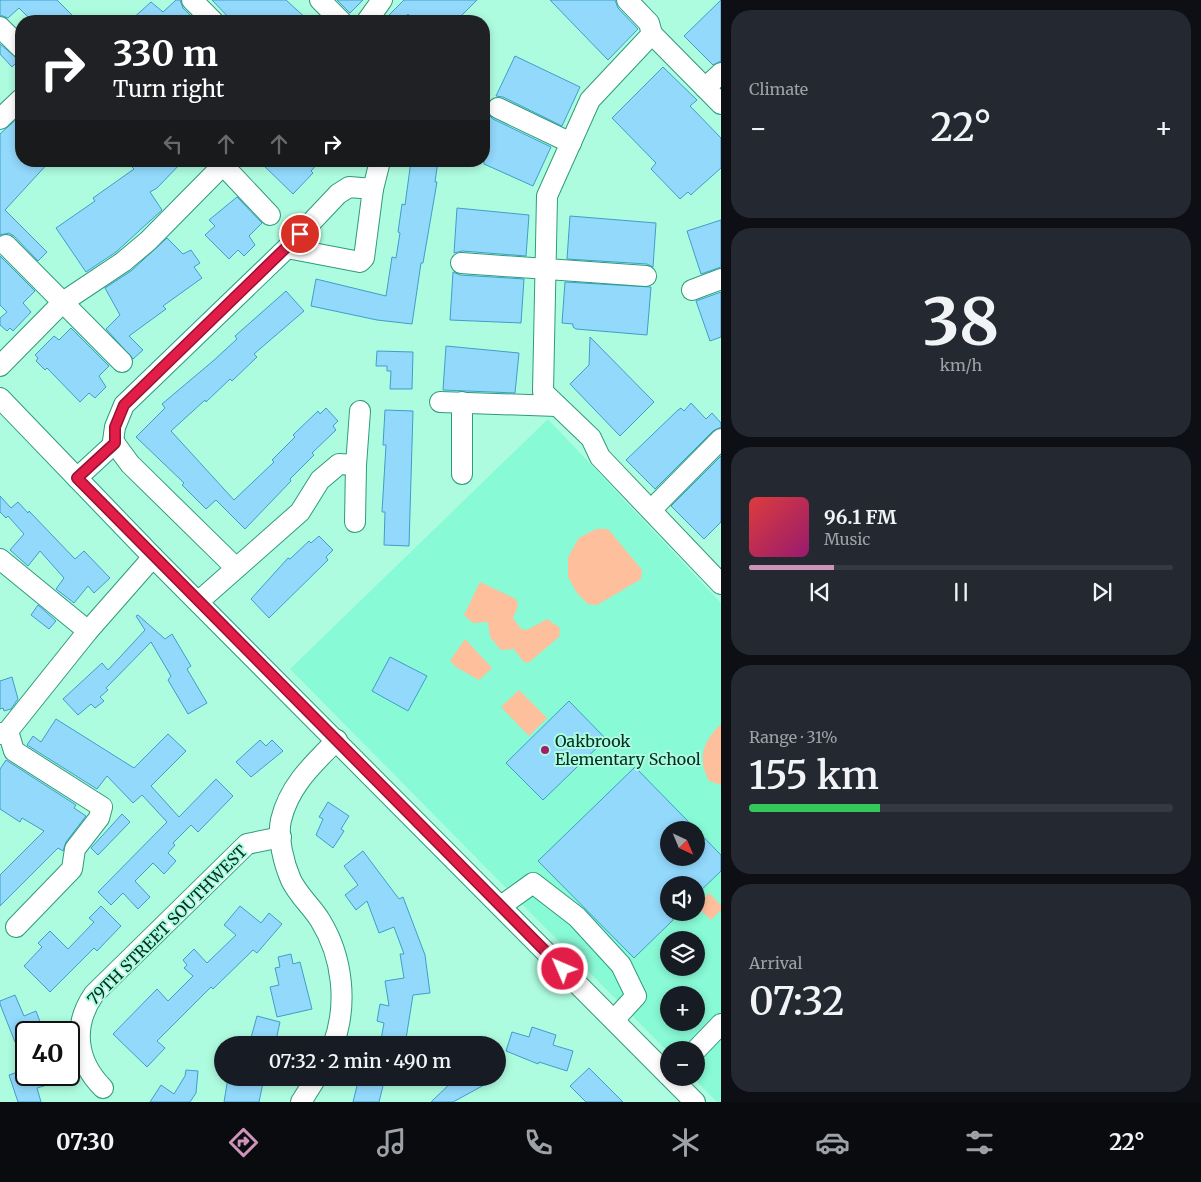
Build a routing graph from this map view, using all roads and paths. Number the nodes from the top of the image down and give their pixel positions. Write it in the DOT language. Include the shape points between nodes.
graph roads {
  1 [pos="192,0"];
  2 [pos="320,0"];
  3 [pos="382,0"];
  4 [pos="627,0"];
  5 [pos="207,15"];
  6 [pos="336,15"];
  7 [pos="372,15"];
  8 [pos="0,27"];
  9 [pos="652,34"];
  10 [pos="15,42"];
  11 [pos="721,73"];
  12 [pos="705,88"];
  13 [pos="721,104"];
  14 [pos="15,105"];
  15 [pos="498,108"];
  16 [pos="0,119"];
  17 [pos="571,143"];
  18 [pos="219,167"];
  19 [pos="227,167"];
  20 [pos="378,167"];
  21 [pos="373,189"];
  22 [pos="270,215"];
  23 [pos="6,245"];
  24 [pos="287,248"];
  25 [pos="461,263"];
  26 [pos="546,270"];
  27 [pos="646,276"];
  28 [pos="721,279"];
  29 [pos="692,290"];
  30 [pos="63,302"];
  31 [pos="122,362"];
  32 [pos="0,366"];
  33 [pos="0,398"];
  34 [pos="440,402"];
  35 [pos="462,402"];
  36 [pos="557,406"];
  37 [pos="360,411"];
  38 [pos="721,440"];
  39 [pos="115,443"];
  40 [pos="356,465"];
  41 [pos="462,474"];
  42 [pos="77,478"];
  43 [pos="651,510"];
  44 [pos="355,522"];
  45 [pos="153,557"];
  46 [pos="0,559"];
  47 [pos="236,568"];
  48 [pos="719,577"];
  49 [pos="198,602"];
  50 [pos="88,631"];
  51 [pos="4,732"];
  52 [pos="337,740"];
  53 [pos="281,837"];
  54 [pos="501,906"];
  55 [pos="16,927"];
  56 [pos="614,1020"];
  57 [pos="721,1024"];
  58 [pos="335,1036"];
  59 [pos="705,1041"];
  60 [pos="660,1066"];
  61 [pos="311,1086"];
  62 [pos="680,1086"];
  63 [pos="103,1088"];
  64 [pos="301,1102"];
  65 [pos="695,1102"];
  1 -- 5 [label="street"];
  2 -- 6 [label="street"];
  3 -- 7 [label="street"];
  4 -- 9 [label="street" via="649,23"];
  8 -- 10 [label="street"];
  9 -- 12 [label="street"];
  9 -- 17 [label="street" via="590,100"];
  11 -- 12 [label="street"];
  12 -- 13 [label="street"];
  14 -- 16 [label="street"];
  15 -- 17 [label="street"];
  17 -- 26 [label="street" via="547,196"];
  18 -- 30 [label="street" via="148,241"];
  19 -- 22 [label="street"];
  20 -- 21 [label="street"];
  21 -- 24 [label="street" via="349,187 338,194"];
  21 -- 24 [label="street" via="364,258 360,262"];
  23 -- 30 [label="street"];
  24 -- 39 [label="street" via="124,405 115,427"];
  25 -- 26 [label="street"];
  26 -- 27 [label="street"];
  26 -- 36 [label="street" via="543,392"];
  28 -- 29 [label="street"];
  30 -- 31 [label="street"];
  30 -- 32 [label="street"];
  33 -- 42 [label="street"];
  34 -- 35 [label="street"];
  35 -- 36 [label="street"];
  35 -- 41 [label="street"];
  36 -- 43 [label="street" via="591,438 600,457"];
  37 -- 40 [label="street"];
  38 -- 43 [label="street"];
  39 -- 42 [label="street"];
  39 -- 47 [label="street" via="130,464"];
  40 -- 44 [label="street"];
  40 -- 47 [label="street" via="339,464 320,480 300,512"];
  42 -- 45 [label="street"];
  43 -- 48 [label="street"];
  45 -- 49 [label="street"];
  45 -- 50 [label="street"];
  46 -- 50 [label="street"];
  47 -- 49 [label="street"];
  49 -- 52 [label="street"];
  50 -- 51 [label="street"];
  51 -- 55 [label="street" via="14,750 102,807 99,818 75,848 72,869"];
  52 -- 53 [label="street" via="304,773 293,791 280,822"];
  52 -- 54 [label="street"];
  53 -- 58 [label="street" via="292,881 321,920 339,965 342,1002"];
  53 -- 63 [label="street, 79TH STREET SOUTHWEST" via="246,844 94,994 83,1013 79,1035 84,1064"];
  54 -- 56 [label="street"];
  54 -- 56 [label="street" via="533,883 577,917 621,965 636,996"];
  56 -- 60 [label="street"];
  57 -- 59 [label="street"];
  61 -- 64 [label="street"];
  62 -- 65 [label="street"];
}
